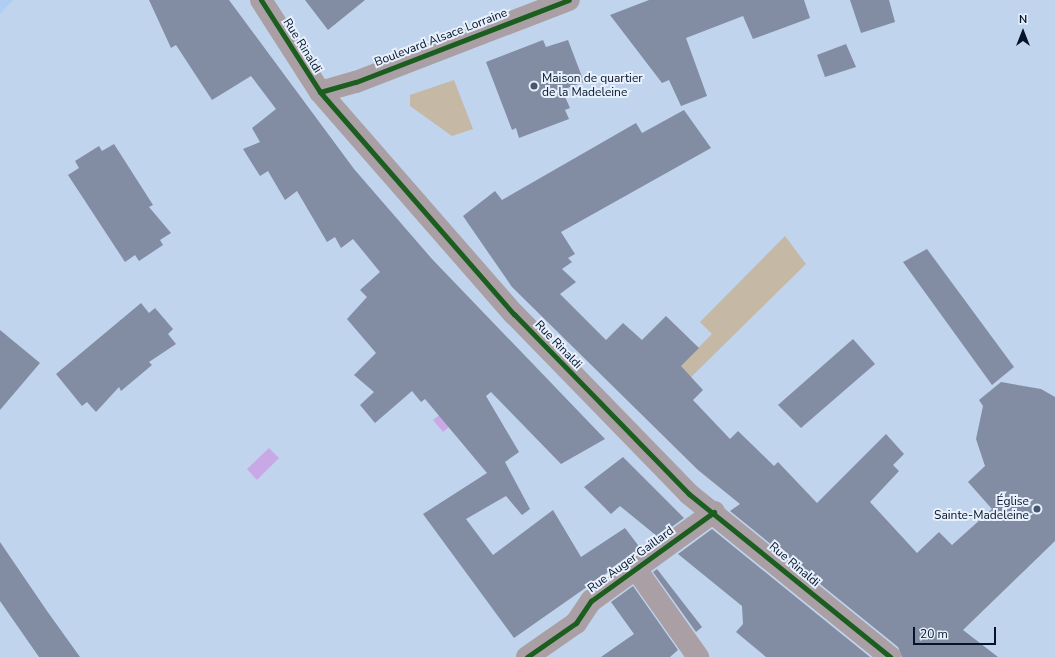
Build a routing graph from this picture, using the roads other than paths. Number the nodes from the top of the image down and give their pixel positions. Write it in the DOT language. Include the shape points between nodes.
graph roads {
  1 [pos="261,0"];
  2 [pos="569,0"];
  3 [pos="320,92"];
  4 [pos="714,512"];
  5 [pos="636,569"];
  6 [pos="527,657"];
  7 [pos="698,657"];
  8 [pos="890,657"];
  1 -- 3 [label="street, Rue Rinaldi"];
  2 -- 3 [label="street, Boulevard Alsace Lorraine" via="356,82"];
  3 -- 4 [label="street, Rue Rinaldi" via="514,314 689,494"];
  4 -- 5 [label="street, Rue Auger Gaillard"];
  4 -- 8 [label="street, Rue Rinaldi"];
  5 -- 6 [label="street, Rue Auger Gaillard" via="591,601 576,623"];
  5 -- 7 [label="street"];
}
